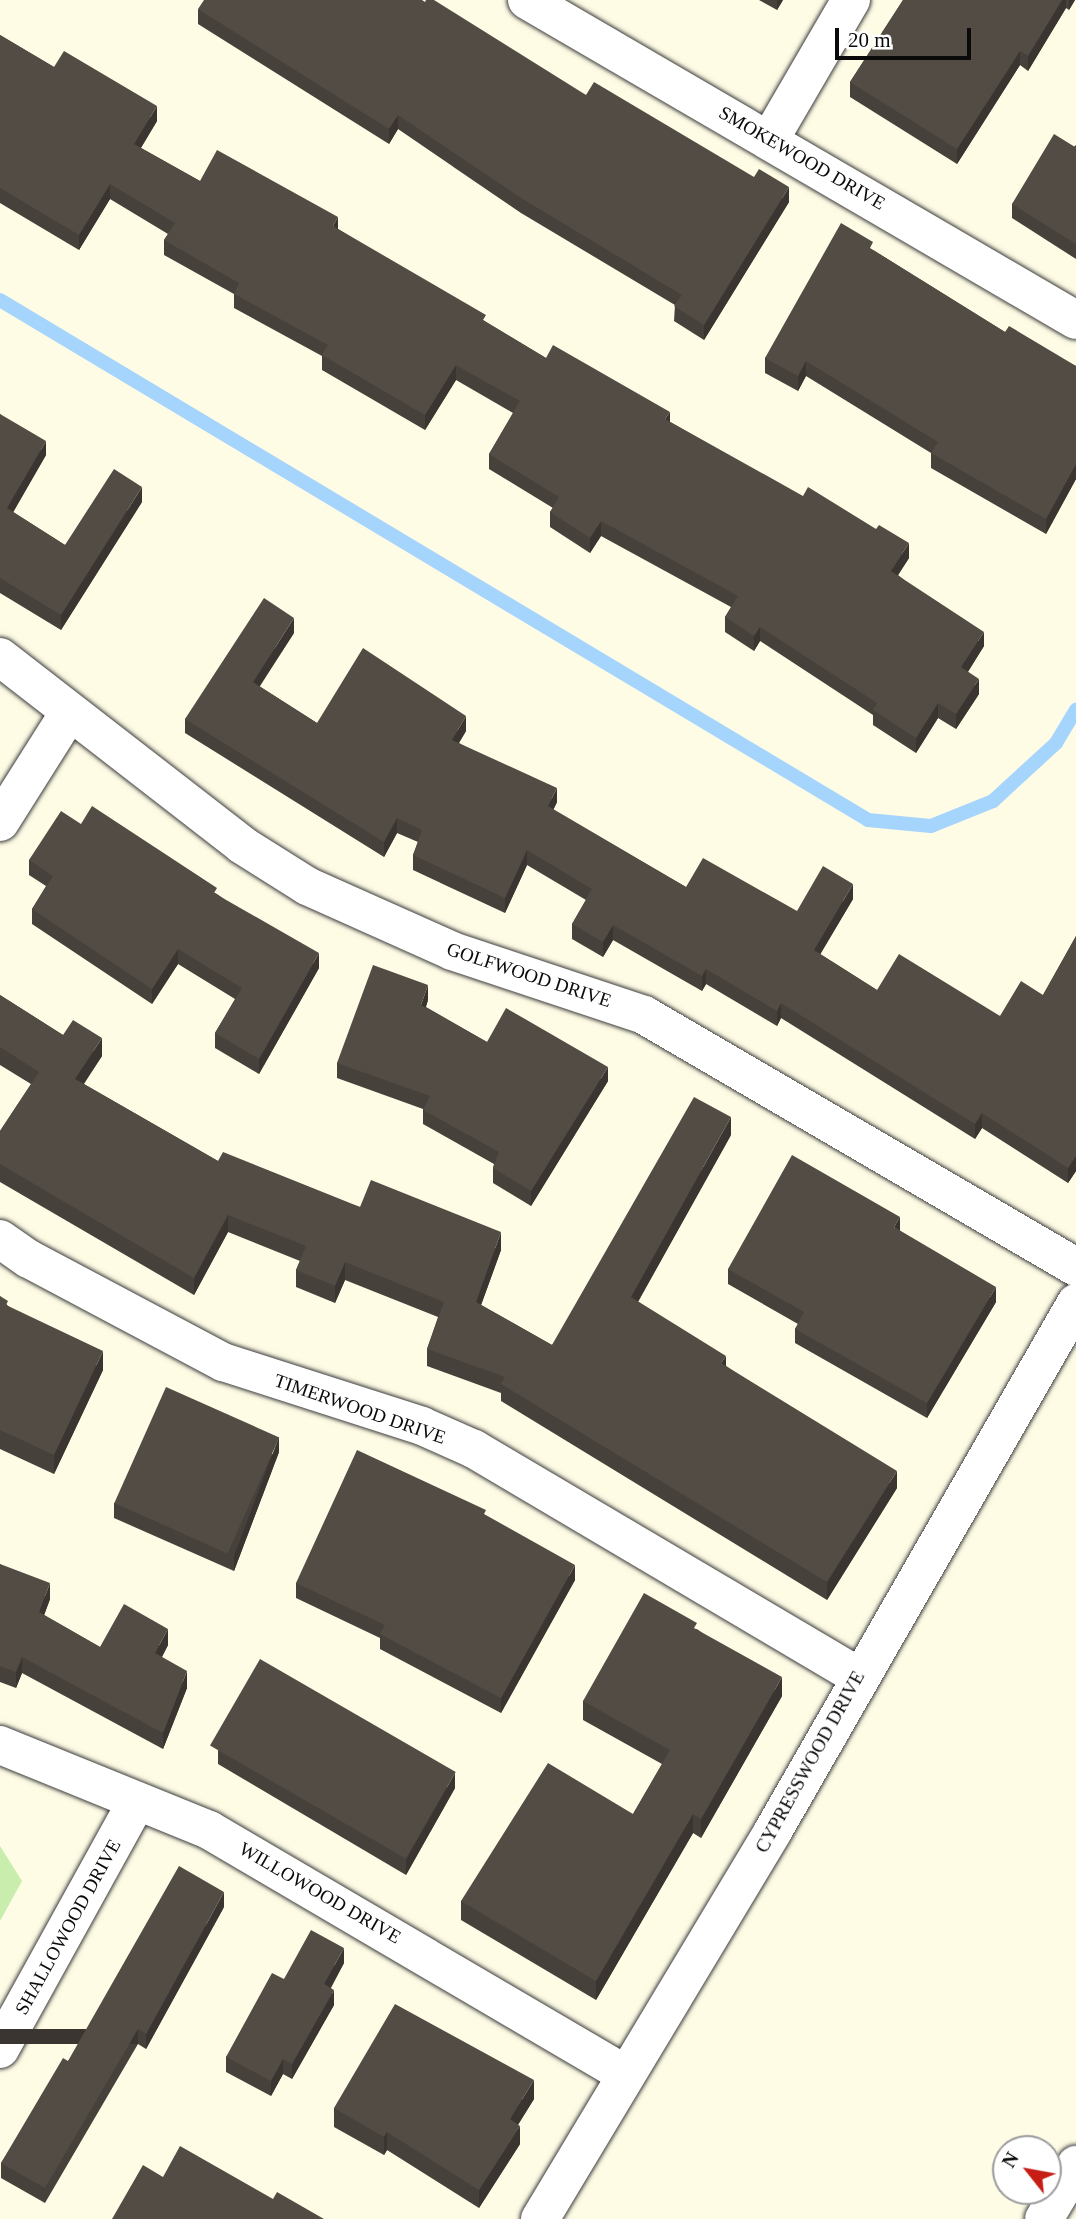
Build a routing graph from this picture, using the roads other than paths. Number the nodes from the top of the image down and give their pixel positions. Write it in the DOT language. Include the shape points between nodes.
graph roads {
  1 [pos="527,0"];
  2 [pos="851,0"];
  3 [pos="771,139"];
  4 [pos="1076,320"];
  5 [pos="0,657"];
  6 [pos="69,713"];
  7 [pos="0,822"];
  8 [pos="0,1239"];
  9 [pos="1076,1267"];
  10 [pos="1076,1303"];
  11 [pos="858,1676"];
  12 [pos="0,1745"];
  13 [pos="135,1804"];
  14 [pos="0,2049"];
  15 [pos="624,2073"];
  16 [pos="1076,2165"];
  17 [pos="540,2219"];
  18 [pos="1044,2219"];
  1 -- 3 [label="street, SMOKEWOOD DRIVE"];
  2 -- 3 [label="street"];
  3 -- 4 [label="street, SMOKEWOOD DRIVE"];
  5 -- 6 [label="street, GOLFWOOD DRIVE"];
  6 -- 7 [label="street"];
  6 -- 9 [label="street, GOLFWOOD DRIVE" via="242,845 307,886 452,951 644,1015"];
  8 -- 11 [label="street, TIMERWOOD DRIVE" via="223,1362 422,1426 474,1450"];
  10 -- 11 [label="street, CYPRESSWOOD DRIVE"];
  11 -- 15 [label="street, CYPRESSWOOD DRIVE" via="773,1831"];
  12 -- 13 [label="street, WILLOWOOD DRIVE"];
  13 -- 14 [label="street, SHALLOWOOD DRIVE"];
  13 -- 15 [label="street, WILLOWOOD DRIVE" via="209,1830"];
  15 -- 17 [label="street, CYPRESSWOOD DRIVE"];
  16 -- 18 [label="street"];
}
